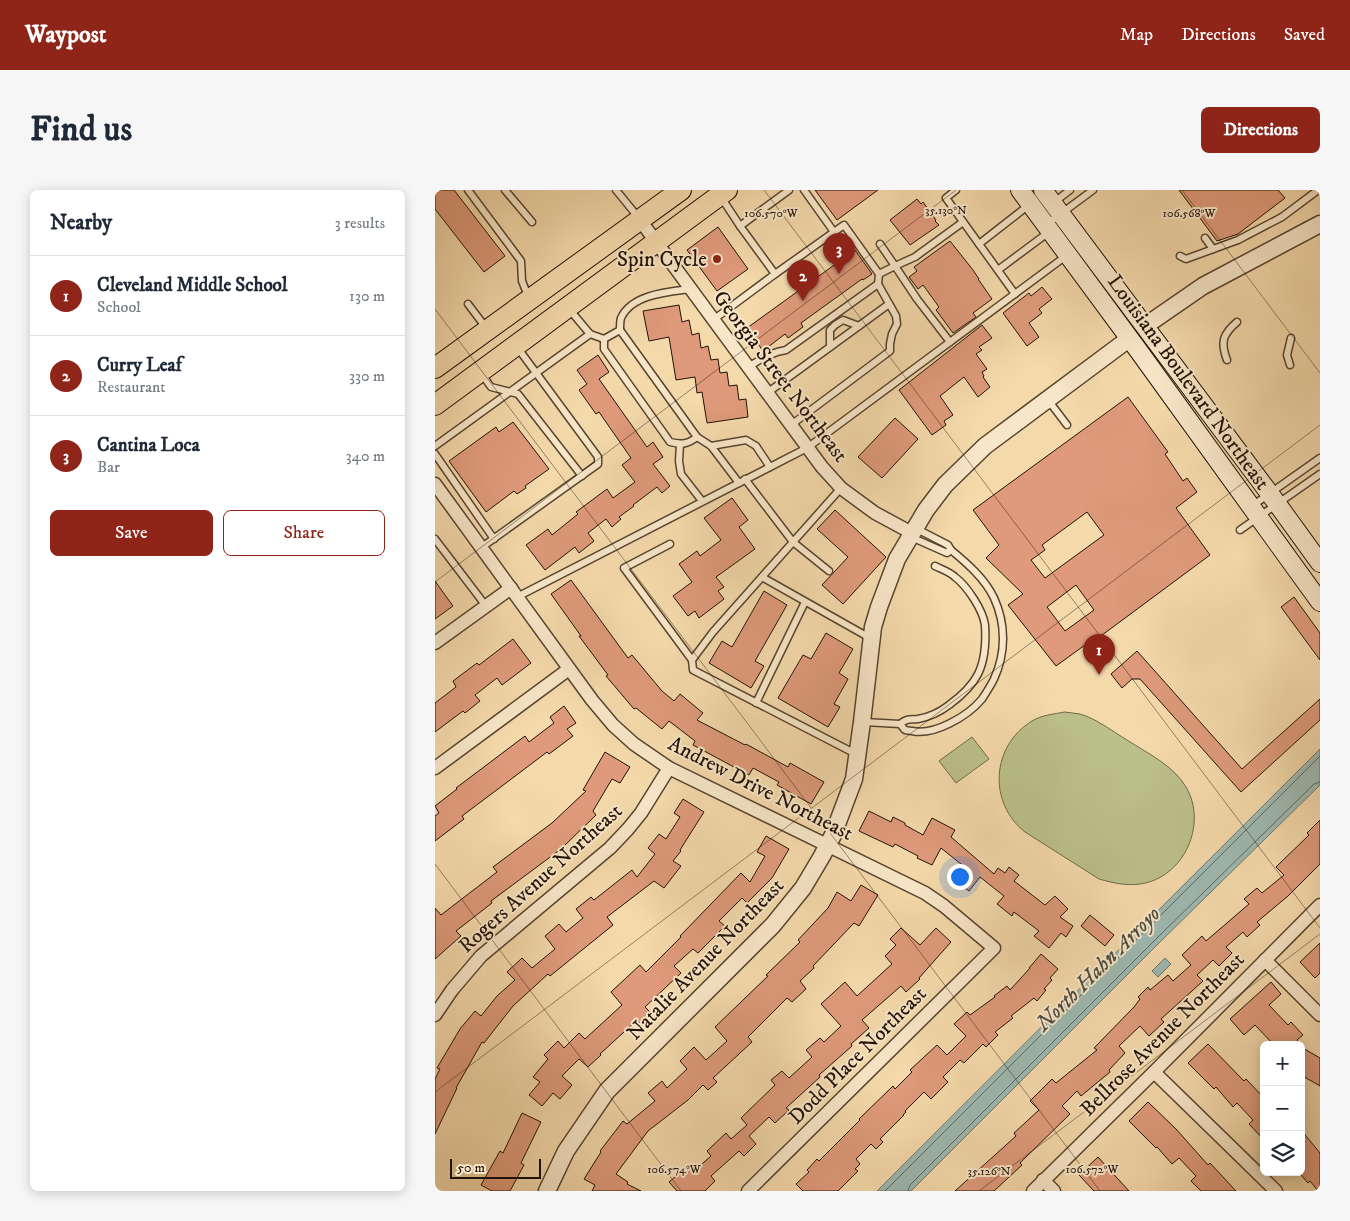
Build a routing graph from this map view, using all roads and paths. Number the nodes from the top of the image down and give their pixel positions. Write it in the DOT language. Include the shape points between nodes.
graph roads {
  1 [pos="468,190"];
  2 [pos="505,190"];
  3 [pos="616,190"];
  4 [pos="681,190"];
  5 [pos="789,190"];
  6 [pos="804,190"];
  7 [pos="956,190"];
  8 [pos="1020,190"];
  9 [pos="1070,190"];
  10 [pos="1093,190"];
  11 [pos="1318,190"];
  12 [pos="724,193"];
  13 [pos="1052,202"];
  14 [pos="1041,219"];
  15 [pos="640,220"];
  16 [pos="532,222"];
  17 [pos="963,222"];
  18 [pos="1320,224"];
  19 [pos="740,226"];
  20 [pos="834,232"];
  21 [pos="1205,238"];
  22 [pos="656,242"];
  23 [pos="881,244"];
  24 [pos="979,244"];
  25 [pos="1213,249"];
  26 [pos="1067,255"];
  27 [pos="1180,256"];
  28 [pos="895,266"];
  29 [pos="998,270"];
  30 [pos="775,274"];
  31 [pos="879,274"];
  32 [pos="878,284"];
  33 [pos="691,289"];
  34 [pos="1015,294"];
  35 [pos="529,300"];
  36 [pos="468,304"];
  37 [pos="889,304"];
  38 [pos="568,307"];
  39 [pos="713,320"];
  40 [pos="1237,322"];
  41 [pos="859,326"];
  42 [pos="1145,326"];
  43 [pos="488,330"];
  44 [pos="620,330"];
  45 [pos="590,334"];
  46 [pos="1130,338"];
  47 [pos="1291,338"];
  48 [pos="604,339"];
  49 [pos="950,342"];
  50 [pos="516,346"];
  51 [pos="830,347"];
  52 [pos="1227,360"];
  53 [pos="1290,365"];
  54 [pos="748,367"];
  55 [pos="435,368"];
  56 [pos="480,372"];
  57 [pos="536,373"];
  58 [pos="510,392"];
  59 [pos="767,393"];
  60 [pos="1048,400"];
  61 [pos="435,405"];
  62 [pos="1067,425"];
  63 [pos="791,426"];
  64 [pos="697,436"];
  65 [pos="680,444"];
  66 [pos="435,446"];
  67 [pos="711,446"];
  68 [pos="807,448"];
  69 [pos="435,454"];
  70 [pos="1320,458"];
  71 [pos="770,467"];
  72 [pos="1320,474"];
  73 [pos="582,476"];
  74 [pos="742,481"];
  75 [pos="435,484"];
  76 [pos="841,488"];
  77 [pos="1273,499"];
  78 [pos="702,501"];
  79 [pos="1255,512"];
  80 [pos="1240,530"];
  81 [pos="912,532"];
  82 [pos="435,539"];
  83 [pos="494,539"];
  84 [pos="793,542"];
  85 [pos="670,544"];
  86 [pos="482,547"];
  87 [pos="1320,563"];
  88 [pos="935,566"];
  89 [pos="829,571"];
  90 [pos="762,577"];
  91 [pos="514,593"];
  92 [pos="805,602"];
  93 [pos="1320,602"];
  94 [pos="485,606"];
  95 [pos="872,639"];
  96 [pos="435,644"];
  97 [pos="692,660"];
  98 [pos="569,670"];
  99 [pos="756,703"];
  100 [pos="863,722"];
  101 [pos="900,724"];
  102 [pos="857,755"];
  103 [pos="435,768"];
  104 [pos="669,768"];
  105 [pos="828,845"];
  106 [pos="1320,905"];
  107 [pos="994,948"];
  108 [pos="1265,960"];
  109 [pos="1320,1014"];
  110 [pos="435,1015"];
  111 [pos="1154,1072"];
  112 [pos="1043,1180"];
  113 [pos="547,1191"];
  114 [pos="749,1191"];
  115 [pos="1033,1191"];
  116 [pos="1054,1191"];
  117 [pos="1276,1191"];
  1 -- 35 [label="lane" via="521,261 522,281"];
  2 -- 16 [label="lane"];
  3 -- 15 [label="lane"];
  4 -- 15 [label="main road"];
  5 -- 19 [label="lane"];
  6 -- 20 [label="lane"];
  7 -- 17 [label="lane" via="945,198"];
  8 -- 14 [label="main road, Louisiana Boulevard Northeast"];
  9 -- 13 [label="lane"];
  10 -- 13 [label="lane"];
  11 -- 25 [label="lane" via="1282,216 1238,240"];
  12 -- 19 [label="lane"];
  12 -- 22 [label="main road"];
  13 -- 14 [label="lane"];
  13 -- 14 [label="lane"];
  13 -- 42 [label="main road, Louisiana Boulevard Northeast"];
  14 -- 24 [label="lane"];
  14 -- 26 [label="main road, Louisiana Boulevard Northeast"];
  14 -- 29 [label="lane"];
  15 -- 22 [label="street, Georgia Street Northeast"];
  15 -- 35 [label="main road"];
  17 -- 24 [label="lane"];
  17 -- 28 [label="lane" via="915,257"];
  18 -- 42 [label="street" via="1203,286"];
  19 -- 30 [label="lane"];
  20 -- 30 [label="lane"];
  20 -- 31 [label="lane" via="844,225"];
  21 -- 25 [label="lane"];
  22 -- 33 [label="street, Georgia Street Northeast"];
  22 -- 38 [label="main road"];
  23 -- 28 [label="lane"];
  24 -- 29 [label="lane"];
  25 -- 27 [label="lane" via="1186,259"];
  26 -- 34 [label="lane"];
  26 -- 46 [label="main road, Louisiana Boulevard Northeast"];
  28 -- 31 [label="lane"];
  28 -- 49 [label="lane"];
  29 -- 34 [label="lane"];
  30 -- 39 [label="lane"];
  31 -- 32 [label="lane"];
  32 -- 37 [label="lane"];
  32 -- 54 [label="lane" via="786,350 766,356"];
  33 -- 39 [label="street, Georgia Street Northeast"];
  33 -- 44 [label="lane" via="641,300 621,319"];
  34 -- 49 [label="lane"];
  35 -- 43 [label="main road"];
  36 -- 43 [label="lane"];
  37 -- 41 [label="lane"];
  37 -- 63 [label="lane" via="897,324 889,351"];
  38 -- 45 [label="lane"];
  38 -- 50 [label="main road"];
  39 -- 54 [label="street, Georgia Street Northeast"];
  40 -- 52 [label="lane" via="1228,330 1223,342"];
  41 -- 51 [label="lane"];
  41 -- 51 [label="lane" via="843,320 835,325 830,330"];
  42 -- 77 [label="main road, Louisiana Boulevard Northeast"];
  43 -- 55 [label="main road"];
  44 -- 48 [label="lane"];
  44 -- 64 [label="lane"];
  45 -- 48 [label="lane"];
  45 -- 57 [label="lane"];
  46 -- 60 [label="street, Natalie Avenue Northeast"];
  46 -- 79 [label="main road, Louisiana Boulevard Northeast"];
  47 -- 53 [label="lane" via="1287,355"];
  48 -- 65 [label="lane" via="604,350 670,442"];
  49 -- 68 [label="lane"];
  50 -- 56 [label="main road"];
  50 -- 57 [label="lane"];
  51 -- 59 [label="lane"];
  54 -- 59 [label="street, Georgia Street Northeast"];
  56 -- 58 [label="lane" via="491,386"];
  56 -- 61 [label="main road"];
  57 -- 58 [label="lane"];
  57 -- 73 [label="lane" via="598,457 598,464"];
  58 -- 66 [label="lane"];
  58 -- 73 [label="lane" via="518,394"];
  59 -- 63 [label="street, Georgia Street Northeast"];
  60 -- 62 [label="lane"];
  60 -- 81 [label="street, Natalie Avenue Northeast" via="985,446 965,465 945,485"];
  63 -- 68 [label="street, Georgia Street Northeast"];
  64 -- 65 [label="lane"];
  64 -- 67 [label="lane"];
  65 -- 78 [label="lane" via="681,474"];
  67 -- 71 [label="lane" via="746,440 756,446"];
  67 -- 74 [label="lane"];
  68 -- 71 [label="lane"];
  68 -- 76 [label="street, Georgia Street Northeast"];
  69 -- 83 [label="lane"];
  70 -- 77 [label="lane"];
  71 -- 74 [label="lane"];
  72 -- 77 [label="lane"];
  73 -- 83 [label="lane"];
  74 -- 78 [label="lane"];
  74 -- 84 [label="lane"];
  75 -- 86 [label="street, Andrew Drive Northeast"];
  76 -- 81 [label="street, Georgia Street Northeast" via="875,513"];
  76 -- 84 [label="lane"];
  77 -- 79 [label="lane"];
  77 -- 79 [label="lane"];
  77 -- 87 [label="main road, Louisiana Boulevard Northeast"];
  78 -- 91 [label="lane"];
  79 -- 80 [label="lane"];
  79 -- 93 [label="main road, Louisiana Boulevard Northeast"];
  81 -- 95 [label="street, Natalie Avenue Northeast" via="897,559 879,607"];
  81 -- 101 [label="lane" via="947,553 951,550 977,572 993,597 1002,621 1003,652 993,679 981,699 968,711 949,724 919,733 905,730"];
  82 -- 94 [label="lane"];
  83 -- 86 [label="lane"];
  84 -- 89 [label="lane"];
  84 -- 90 [label="lane"];
  85 -- 97 [label="lane" via="624,568"];
  86 -- 91 [label="street, Andrew Drive Northeast"];
  88 -- 101 [label="lane" via="955,576 976,603 985,624 985,651 978,675 966,691 939,712 905,719"];
  90 -- 92 [label="lane"];
  90 -- 97 [label="lane"];
  91 -- 94 [label="street"];
  91 -- 98 [label="street, Andrew Drive Northeast"];
  92 -- 95 [label="lane"];
  92 -- 99 [label="lane"];
  94 -- 96 [label="street"];
  95 -- 100 [label="street, Natalie Avenue Northeast"];
  97 -- 99 [label="lane" via="693,670"];
  98 -- 103 [label="street"];
  98 -- 104 [label="street, Andrew Drive Northeast" via="613,725"];
  99 -- 102 [label="lane"];
  100 -- 101 [label="lane"];
  100 -- 102 [label="street, Natalie Avenue Northeast"];
  102 -- 105 [label="street, Natalie Avenue Northeast" via="854,780"];
  104 -- 105 [label="street, Andrew Drive Northeast"];
  104 -- 110 [label="street, Rogers Avenue Northeast" via="641,813 610,848 481,956"];
  105 -- 107 [label="street, Andrew Drive Northeast" via="925,893"];
  105 -- 113 [label="street, Natalie Avenue Northeast" via="803,888 773,925 607,1091 566,1151"];
  106 -- 108 [label="street, Bellrose Avenue Northeast"];
  107 -- 114 [label="street, Dodd Place Northeast"];
  108 -- 109 [label="street"];
  108 -- 111 [label="street, Bellrose Avenue Northeast"];
  111 -- 112 [label="street, Bellrose Avenue Northeast"];
  111 -- 117 [label="street"];
  112 -- 115 [label="street, Bellrose Avenue Northeast"];
  112 -- 116 [label="street"];
}
